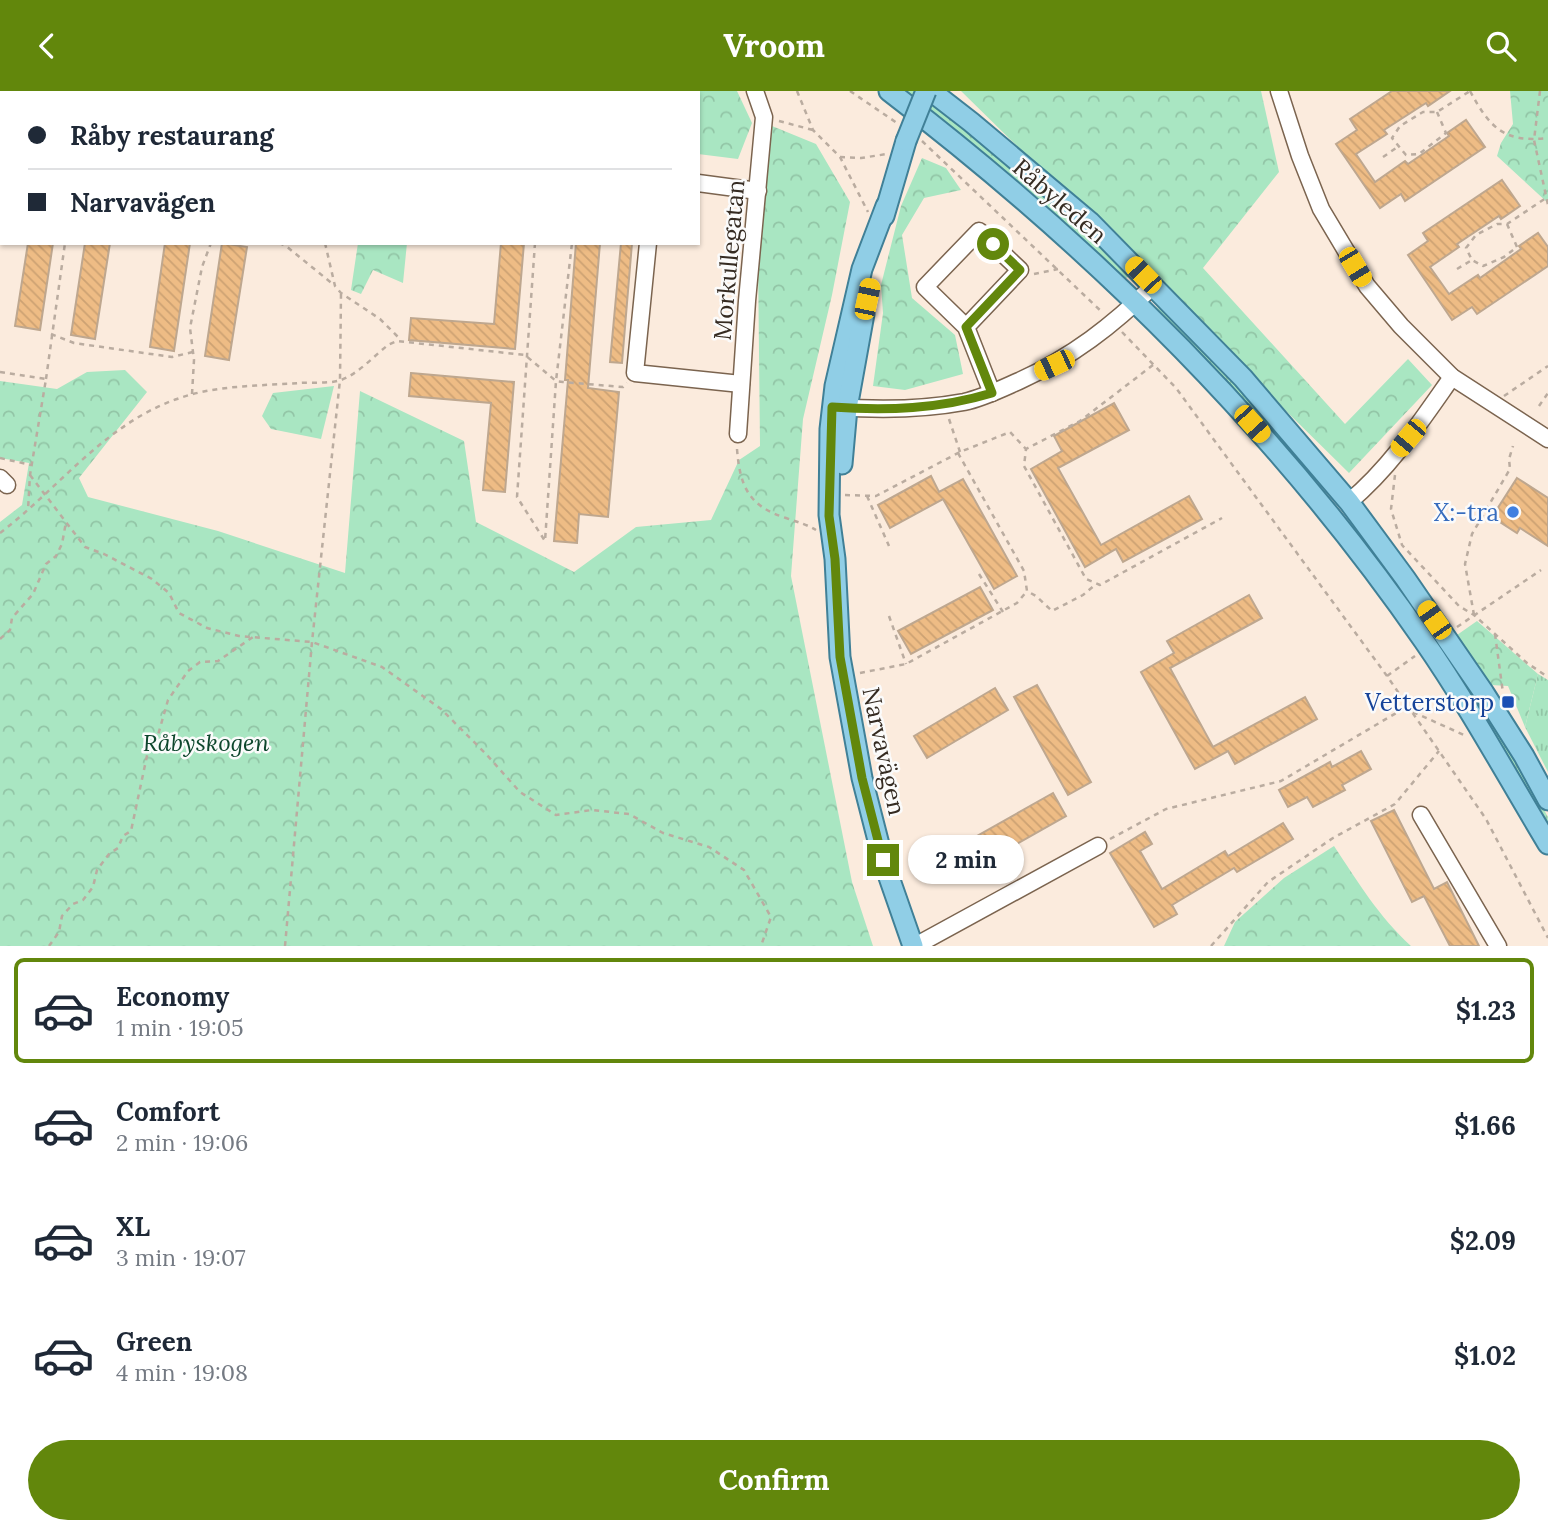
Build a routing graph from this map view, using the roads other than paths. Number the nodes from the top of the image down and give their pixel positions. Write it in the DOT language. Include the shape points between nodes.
graph roads {
  1 [pos="755,91"];
  2 [pos="889,91"];
  3 [pos="926,91"];
  4 [pos="932,91"];
  5 [pos="1279,91"];
  6 [pos="700,183"];
  7 [pos="758,191"];
  8 [pos="648,245"];
  9 [pos="1154,285"];
  10 [pos="1135,304"];
  11 [pos="966,327"];
  12 [pos="1452,377"];
  13 [pos="741,384"];
  14 [pos="992,393"];
  15 [pos="840,407"];
  16 [pos="738,434"];
  17 [pos="1548,439"];
  18 [pos="1349,502"];
  19 [pos="1329,515"];
  20 [pos="835,559"];
  21 [pos="1548,800"];
  22 [pos="1421,814"];
  23 [pos="1548,844"];
  24 [pos="1098,846"];
  25 [pos="914,946"];
  26 [pos="1498,946"];
  1 -- 7 [label="street, Morkullegatan" via="764,117"];
  2 -- 10 [label="main road, Råbyleden" via="1102,270"];
  3 -- 15 [label="main road, Narvavägen, bridge" via="878,211 858,345"];
  4 -- 9 [label="main road, Råbyleden" via="1090,222"];
  5 -- 12 [label="street" via="1321,209 1367,286"];
  6 -- 7 [label="street"];
  7 -- 13 [label="street, Morkullegatan"];
  8 -- 13 [label="street" via="635,373"];
  9 -- 10 [label="street"];
  9 -- 18 [label="main road, Råbyleden" via="1235,369"];
  10 -- 14 [label="street" via="1054,365"];
  10 -- 19 [label="main road, Råbyleden" via="1219,386"];
  11 -- 11 [label="street" via="1020,270 979,231 925,287"];
  11 -- 14 [label="street"];
  12 -- 17 [label="street"];
  12 -- 18 [label="street" via="1408,438"];
  13 -- 16 [label="street, Morkullegatan"];
  14 -- 15 [label="street" via="921,408"];
  15 -- 20 [label="main road, Narvavägen" via="841,495"];
  15 -- 20 [label="main road, Narvavägen" via="829,516"];
  18 -- 19 [label="main road"];
  18 -- 21 [label="main road, Råbyleden" via="1456,651"];
  19 -- 23 [label="main road, Råbyleden" via="1425,643"];
  20 -- 25 [label="main road, Narvavägen" via="840,657 867,798 883,860"];
  22 -- 26 [label="street"];
  24 -- 25 [label="street"];
}
